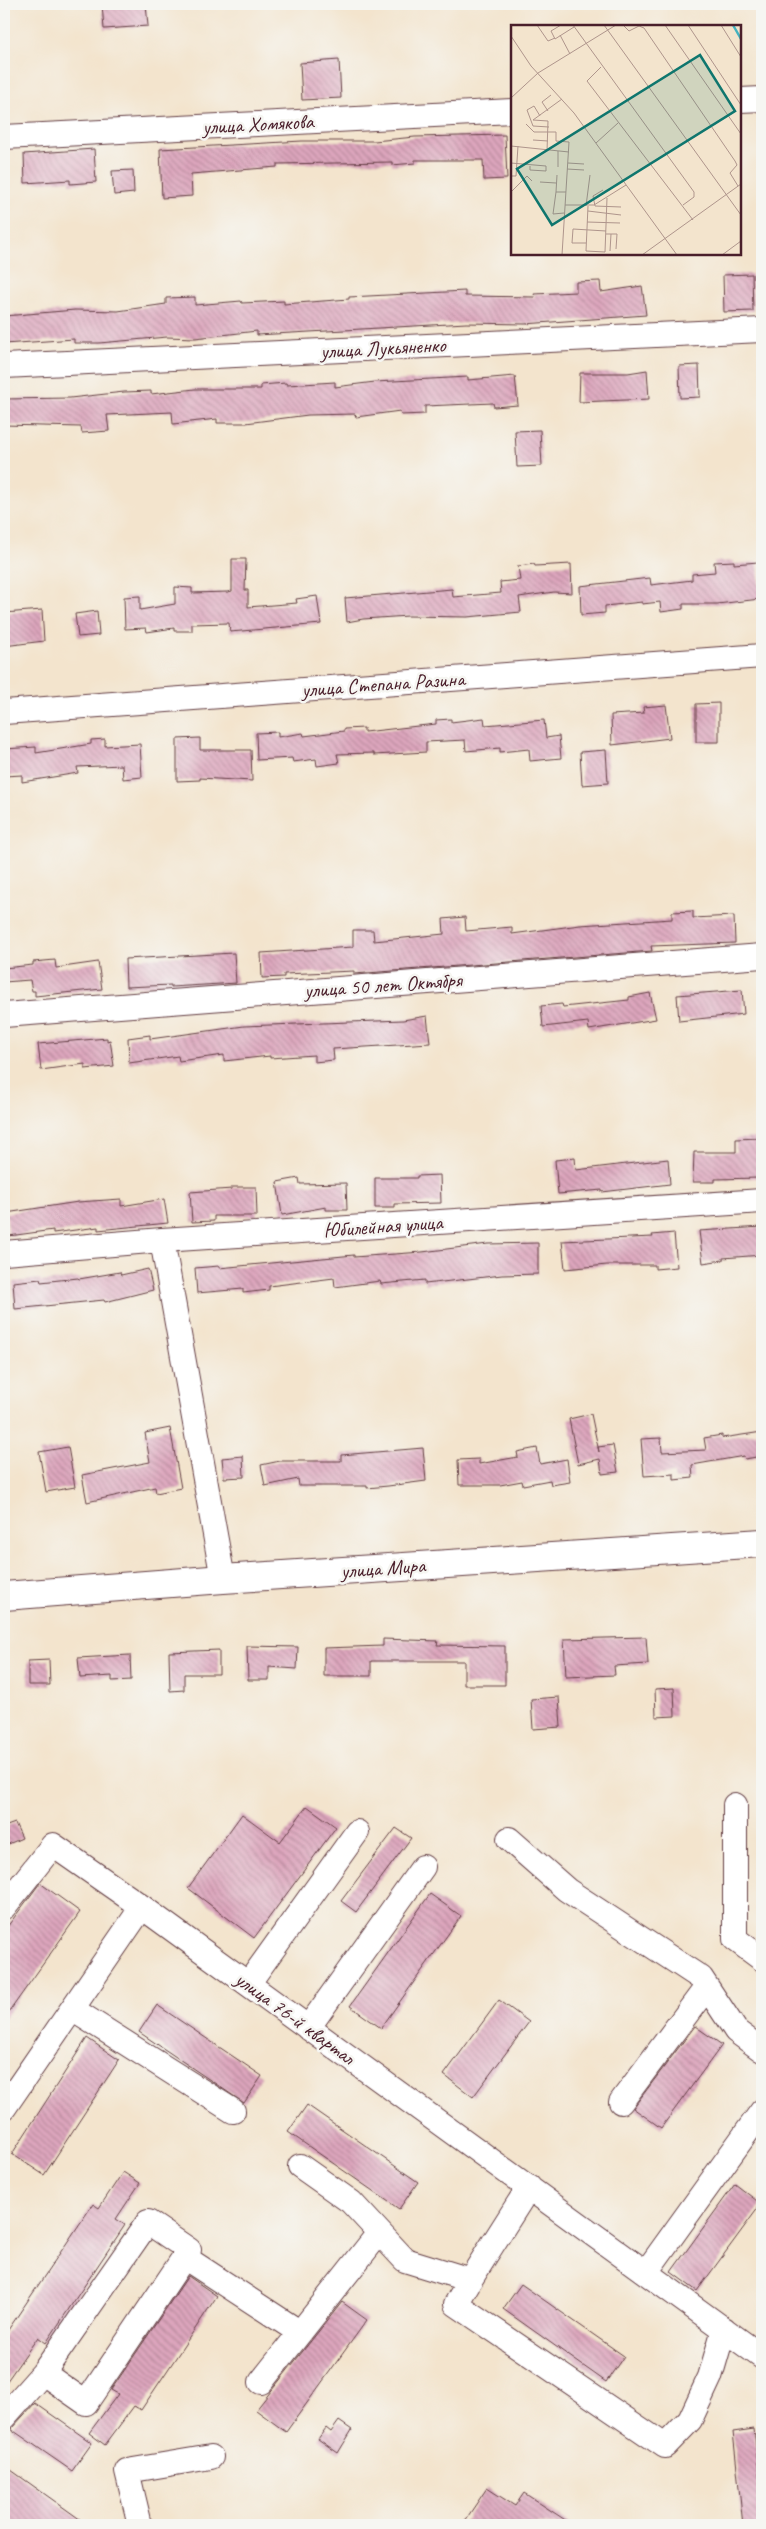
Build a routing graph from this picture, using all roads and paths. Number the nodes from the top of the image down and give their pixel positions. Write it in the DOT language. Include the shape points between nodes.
graph roads {
  1 [pos="762,99"];
  2 [pos="741,100"];
  3 [pos="511,112"];
  4 [pos="4,137"];
  5 [pos="762,330"];
  6 [pos="4,366"];
  7 [pos="762,656"];
  8 [pos="4,712"];
  9 [pos="762,956"];
  10 [pos="4,1015"];
  11 [pos="762,1201"];
  12 [pos="162,1240"];
  13 [pos="4,1253"];
  14 [pos="762,1543"];
  15 [pos="223,1579"];
  16 [pos="4,1596"];
  17 [pos="734,1805"];
  18 [pos="357,1832"];
  19 [pos="509,1839"];
  20 [pos="423,1867"];
  21 [pos="4,1907"];
  22 [pos="142,1907"];
  23 [pos="762,1959"];
  24 [pos="248,1984"];
  25 [pos="706,1988"];
  26 [pos="72,2008"];
  27 [pos="308,2028"];
  28 [pos="762,2050"];
  29 [pos="621,2102"];
  30 [pos="4,2108"];
  31 [pos="234,2111"];
  32 [pos="762,2111"];
  33 [pos="300,2166"];
  34 [pos="529,2187"];
  35 [pos="378,2233"];
  36 [pos="184,2257"];
  37 [pos="646,2272"];
  38 [pos="470,2280"];
  39 [pos="724,2329"];
  40 [pos="299,2332"];
  41 [pos="762,2357"];
  42 [pos="43,2373"];
  43 [pos="261,2382"];
  44 [pos="4,2416"];
  45 [pos="211,2457"];
  46 [pos="140,2525"];
  1 -- 2 [label="street"];
  3 -- 4 [label="street, улица Хомякова"];
  5 -- 6 [label="street, улица Лукьяненко"];
  7 -- 8 [label="street, улица Степана Разина"];
  9 -- 10 [label="street, улица 50 лет Октября"];
  11 -- 12 [label="street, Юбилейная улица"];
  12 -- 13 [label="street, Юбилейная улица"];
  12 -- 15 [label="street"];
  14 -- 15 [label="main road, улица Мира"];
  15 -- 16 [label="main road, улица Мира"];
  17 -- 23 [label="street" via="735,1939"];
  18 -- 24 [label="street"];
  19 -- 25 [label="street" via="567,1890 700,1978"];
  20 -- 27 [label="street"];
  21 -- 22 [label="street, улица 76-й квартал" via="53,1845"];
  22 -- 24 [label="street, улица 76-й квартал"];
  22 -- 26 [label="street"];
  24 -- 27 [label="street, улица 76-й квартал"];
  25 -- 28 [label="street" via="736,2031"];
  25 -- 29 [label="street"];
  26 -- 30 [label="street"];
  26 -- 31 [label="street"];
  27 -- 34 [label="street, улица 76-й квартал"];
  32 -- 37 [label="street"];
  33 -- 35 [label="street" via="351,2202"];
  34 -- 37 [label="street, улица 76-й квартал"];
  34 -- 38 [label="street"];
  35 -- 38 [label="street" via="405,2260"];
  35 -- 40 [label="street"];
  36 -- 40 [label="street"];
  36 -- 42 [label="street" via="86,2403"];
  36 -- 42 [label="street" via="189,2250 148,2222"];
  37 -- 39 [label="street, улица 76-й квартал"];
  38 -- 39 [label="street" via="456,2304 665,2446 690,2420 710,2377"];
  39 -- 41 [label="street, улица 76-й квартал"];
  40 -- 43 [label="street"];
  42 -- 44 [label="street"];
  45 -- 46 [label="street" via="128,2471"];
}
